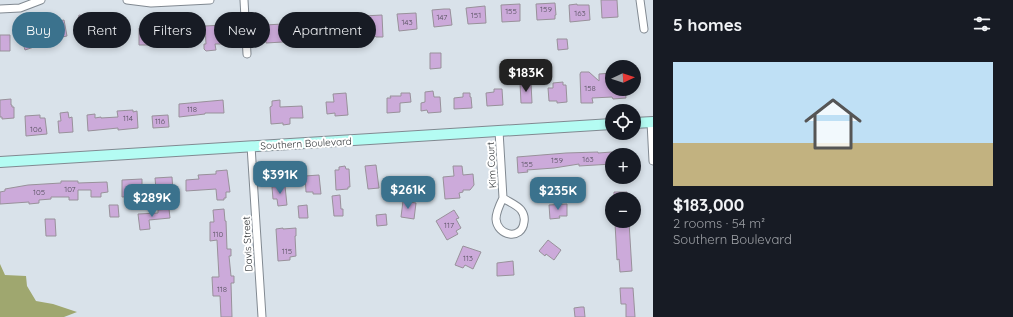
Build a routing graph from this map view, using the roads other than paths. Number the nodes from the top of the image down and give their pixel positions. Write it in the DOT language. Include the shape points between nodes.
graph roads {
  1 [pos="41,0"];
  2 [pos="127,0"];
  3 [pos="210,0"];
  4 [pos="244,0"];
  5 [pos="640,0"];
  6 [pos="0,9"];
  7 [pos="644,29"];
  8 [pos="247,54"];
  9 [pos="652,122"];
  10 [pos="641,123"];
  11 [pos="605,124"];
  12 [pos="499,131"];
  13 [pos="252,146"];
  14 [pos="653,161"];
  15 [pos="0,162"];
  16 [pos="503,198"];
  17 [pos="262,317"];
  1 -- 6 [label="street" via="20,8"];
  2 -- 3 [label="street" via="151,3"];
  4 -- 8 [label="street"];
  5 -- 7 [label="street"];
  9 -- 10 [label="street"];
  9 -- 14 [label="street"];
  11 -- 12 [label="street, Southern Boulevard"];
  12 -- 13 [label="street, Southern Boulevard"];
  12 -- 16 [label="street, Kim Court"];
  13 -- 15 [label="street, Southern Boulevard"];
  13 -- 17 [label="street, Davis Street"];
  16 -- 16 [label="street, Kim Court" via="521,210 524,216 522,229 512,235 500,230 496,218"];
}
